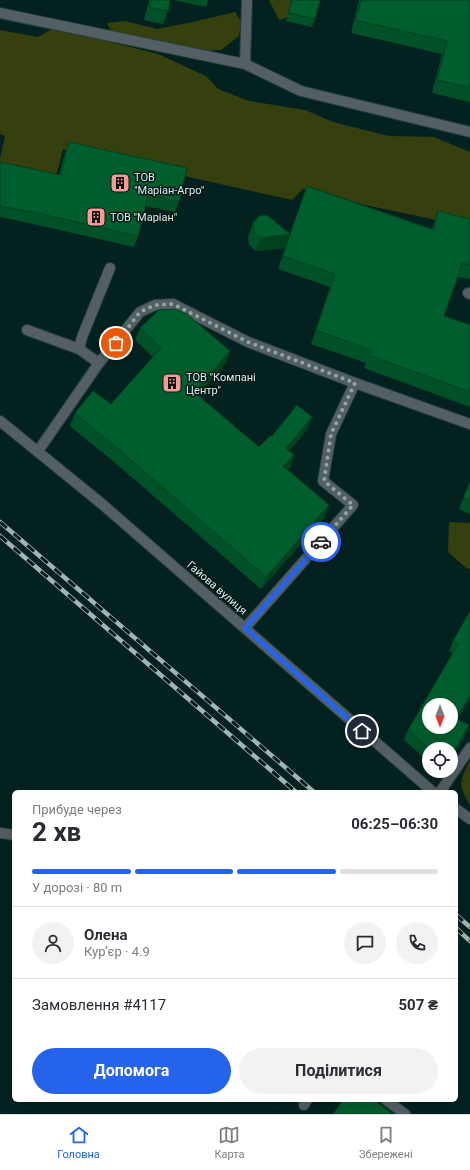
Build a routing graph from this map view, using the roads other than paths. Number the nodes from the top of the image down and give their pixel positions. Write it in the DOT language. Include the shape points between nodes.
graph roads {
  1 [pos="247,0"];
  2 [pos="0,13"];
  3 [pos="245,64"];
  4 [pos="470,132"];
  5 [pos="110,268"];
  6 [pos="27,330"];
  7 [pos="79,349"];
  8 [pos="99,363"];
  9 [pos="355,383"];
  10 [pos="0,421"];
  11 [pos="470,424"];
  12 [pos="38,452"];
  13 [pos="245,628"];
  14 [pos="470,748"];
  15 [pos="432,790"];
  16 [pos="434,790"];
  17 [pos="458,810"];
  18 [pos="470,819"];
  19 [pos="0,833"];
  20 [pos="12,835"];
  21 [pos="389,1102"];
  22 [pos="405,1114"];
  1 -- 3 [label="street"];
  2 -- 3 [label="street"];
  3 -- 4 [label="street" via="301,91"];
  5 -- 7 [label="street"];
  6 -- 7 [label="street"];
  7 -- 8 [label="street"];
  8 -- 9 [label="street" via="140,312 155,305 173,304 248,342"];
  8 -- 12 [label="street"];
  9 -- 11 [label="street"];
  9 -- 13 [label="street" via="331,434 324,481 353,505"];
  10 -- 12 [label="street, Гайова вулиця"];
  12 -- 13 [label="street, Гайова вулиця"];
  13 -- 15 [label="street, Гайова вулиця"];
  14 -- 16 [label="street"];
  17 -- 18 [label="street"];
  19 -- 20 [label="street"];
  21 -- 22 [label="street"];
}
